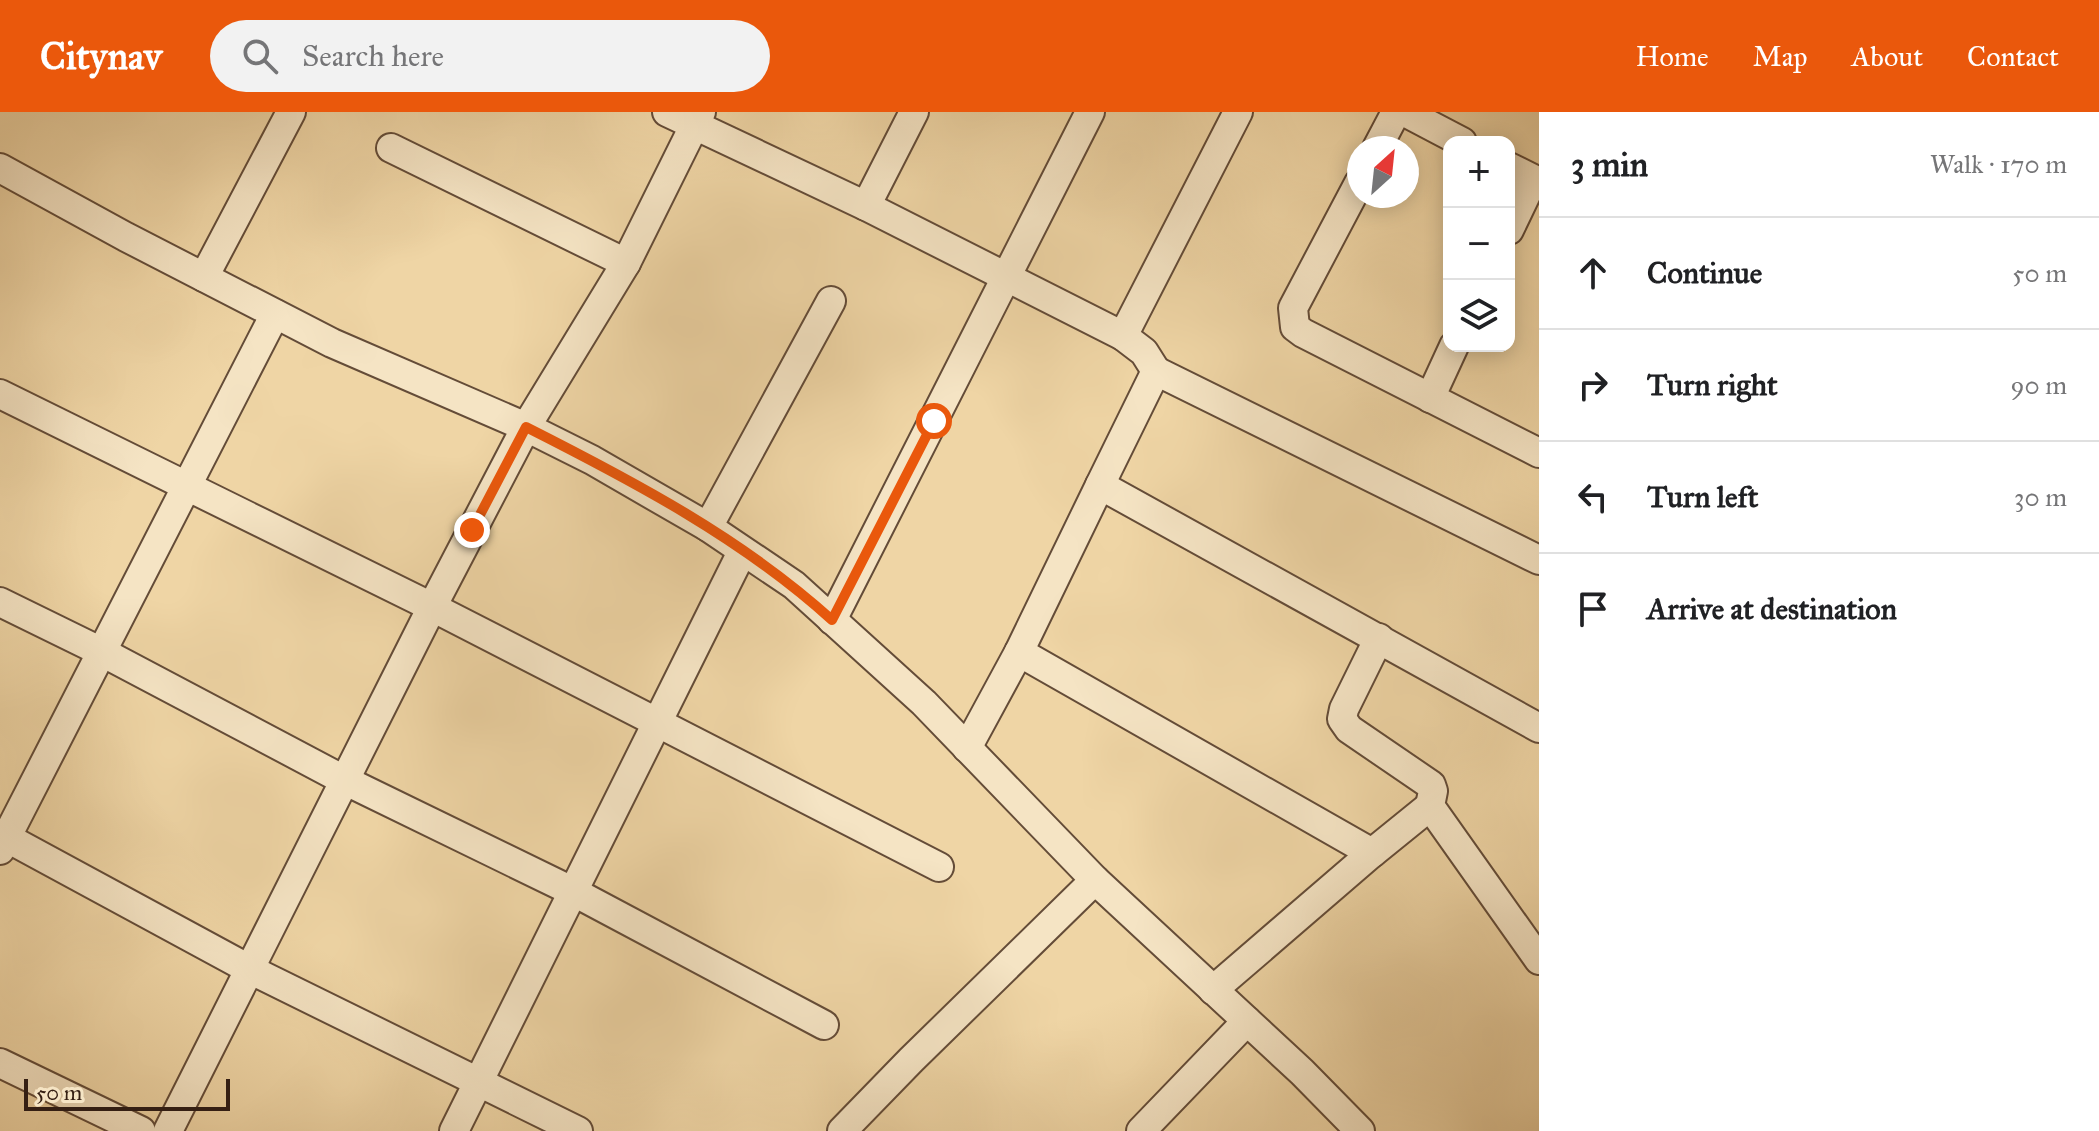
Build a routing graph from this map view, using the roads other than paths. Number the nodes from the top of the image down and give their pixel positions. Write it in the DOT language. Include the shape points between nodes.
graph roads {
  1 [pos="291,112"];
  2 [pos="667,112"];
  3 [pos="914,112"];
  4 [pos="1090,112"];
  5 [pos="1238,112"];
  6 [pos="1396,112"];
  7 [pos="1405,112"];
  8 [pos="697,119"];
  9 [pos="1383,136"];
  10 [pos="1451,136"];
  11 [pos="391,148"];
  12 [pos="0,168"];
  13 [pos="1527,176"];
  14 [pos="866,206"];
  15 [pos="1347,206"];
  16 [pos="1515,212"];
  17 [pos="626,263"];
  18 [pos="204,277"];
  19 [pos="1007,279"];
  20 [pos="831,301"];
  21 [pos="275,314"];
  22 [pos="1123,336"];
  23 [pos="1451,352"];
  24 [pos="1156,371"];
  25 [pos="0,394"];
  26 [pos="1430,398"];
  27 [pos="526,427"];
  28 [pos="1539,453"];
  29 [pos="1100,485"];
  30 [pos="187,486"];
  31 [pos="708,527"];
  32 [pos="742,552"];
  33 [pos="1539,560"];
  34 [pos="0,602"];
  35 [pos="432,607"];
  36 [pos="832,620"];
  37 [pos="1379,638"];
  38 [pos="102,652"];
  39 [pos="1019,652"];
  40 [pos="657,721"];
  41 [pos="1539,728"];
  42 [pos="967,748"];
  43 [pos="344,780"];
  44 [pos="1430,806"];
  45 [pos="2,840"];
  46 [pos="1372,853"];
  47 [pos="939,867"];
  48 [pos="1095,880"];
  49 [pos="572,891"];
  50 [pos="1539,960"];
  51 [pos="249,969"];
  52 [pos="1213,990"];
  53 [pos="1247,1021"];
  54 [pos="824,1025"];
  55 [pos="0,1063"];
  56 [pos="480,1083"];
  57 [pos="141,1131"];
  58 [pos="168,1131"];
  59 [pos="454,1131"];
  60 [pos="578,1131"];
  61 [pos="842,1131"];
  62 [pos="1141,1131"];
  63 [pos="1360,1131"];
  1 -- 18 [label="street"];
  2 -- 8 [label="street"];
  3 -- 14 [label="street"];
  4 -- 19 [label="street"];
  5 -- 22 [label="street"];
  6 -- 9 [label="street"];
  7 -- 10 [label="street"];
  8 -- 14 [label="street"];
  8 -- 17 [label="street"];
  11 -- 17 [label="street"];
  12 -- 18 [label="street"];
  13 -- 16 [label="street"];
  14 -- 19 [label="street"];
  15 -- 26 [label="street" via="1293,308 1295,327"];
  17 -- 27 [label="street"];
  18 -- 21 [label="street"];
  19 -- 22 [label="street"];
  19 -- 36 [label="street"];
  20 -- 31 [label="street"];
  21 -- 27 [label="street"];
  21 -- 30 [label="street"];
  22 -- 24 [label="street" via="1144,352"];
  23 -- 26 [label="street"];
  24 -- 29 [label="street"];
  24 -- 33 [label="street"];
  25 -- 30 [label="street"];
  26 -- 28 [label="street"];
  27 -- 31 [label="street"];
  27 -- 35 [label="street"];
  29 -- 37 [label="street"];
  29 -- 39 [label="street"];
  30 -- 35 [label="street"];
  30 -- 38 [label="street"];
  31 -- 32 [label="street"];
  32 -- 36 [label="street" via="794,585"];
  32 -- 40 [label="street"];
  34 -- 38 [label="street"];
  35 -- 40 [label="street"];
  35 -- 43 [label="street"];
  36 -- 42 [label="street"];
  37 -- 41 [label="street"];
  37 -- 44 [label="street" via="1342,719 1431,785"];
  38 -- 43 [label="street"];
  38 -- 45 [label="street"];
  39 -- 42 [label="street"];
  39 -- 46 [label="street"];
  40 -- 47 [label="street"];
  40 -- 49 [label="street"];
  42 -- 48 [label="street"];
  43 -- 49 [label="street"];
  43 -- 51 [label="street"];
  44 -- 46 [label="street"];
  44 -- 50 [label="street"];
  45 -- 51 [label="street"];
  46 -- 52 [label="street"];
  48 -- 52 [label="street"];
  48 -- 61 [label="street"];
  49 -- 54 [label="street"];
  49 -- 56 [label="street"];
  51 -- 56 [label="street"];
  51 -- 58 [label="street"];
  52 -- 53 [label="street"];
  53 -- 62 [label="street"];
  53 -- 63 [label="street"];
  55 -- 57 [label="street"];
  56 -- 59 [label="street"];
  56 -- 60 [label="street"];
}
